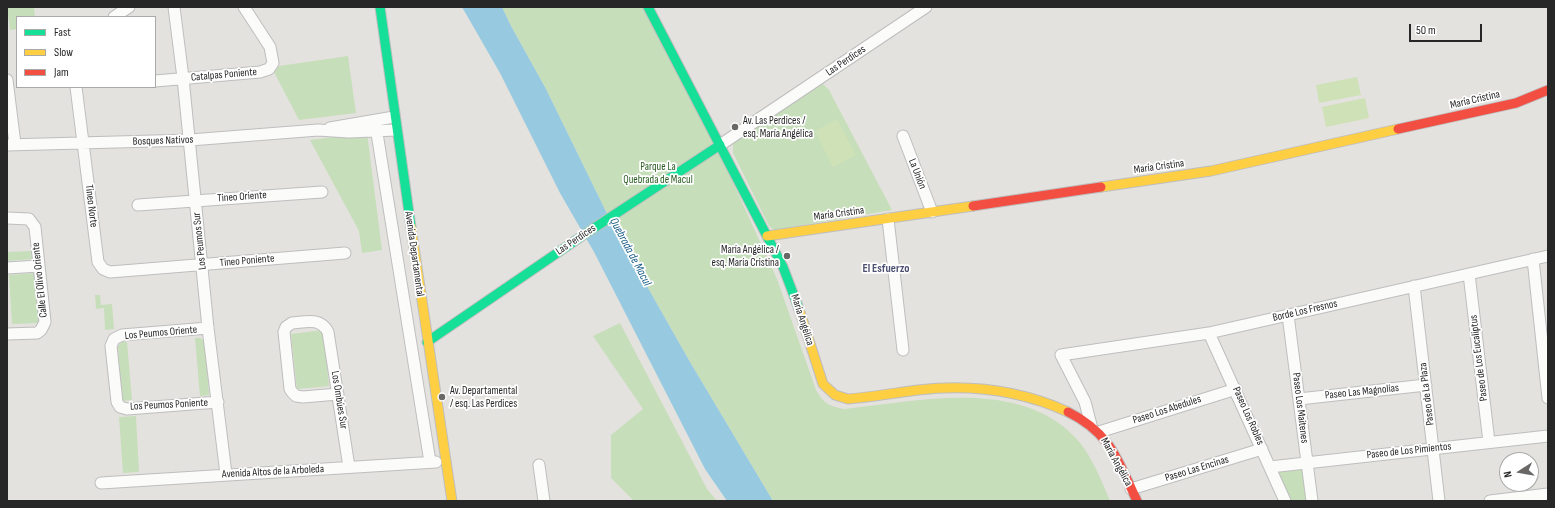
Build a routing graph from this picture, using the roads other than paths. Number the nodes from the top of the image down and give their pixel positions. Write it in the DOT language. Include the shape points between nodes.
graph roads {
  1 [pos="130,7"];
  2 [pos="174,7"];
  3 [pos="244,7"];
  4 [pos="380,7"];
  5 [pos="648,7"];
  6 [pos="926,7"];
  7 [pos="116,16"];
  8 [pos="183,78"];
  9 [pos="7,80"];
  10 [pos="156,81"];
  11 [pos="7,87"];
  12 [pos="76,88"];
  13 [pos="1548,90"];
  14 [pos="394,117"];
  15 [pos="376,126"];
  16 [pos="396,130"];
  17 [pos="903,136"];
  18 [pos="190,140"];
  19 [pos="82,143"];
  20 [pos="11,145"];
  21 [pos="720,145"];
  22 [pos="322,192"];
  23 [pos="195,200"];
  24 [pos="138,205"];
  25 [pos="932,212"];
  26 [pos="7,218"];
  27 [pos="888,219"];
  28 [pos="767,236"];
  29 [pos="344,253"];
  30 [pos="1548,256"];
  31 [pos="1533,259"];
  32 [pos="203,265"];
  33 [pos="39,266"];
  34 [pos="7,268"];
  35 [pos="103,269"];
  36 [pos="1469,274"];
  37 [pos="1414,286"];
  38 [pos="1544,313"];
  39 [pos="1288,315"];
  40 [pos="208,328"];
  41 [pos="1209,333"];
  42 [pos="7,334"];
  43 [pos="427,342"];
  44 [pos="903,350"];
  45 [pos="1061,355"];
  46 [pos="1426,385"];
  47 [pos="1236,389"];
  48 [pos="338,394"];
  49 [pos="1548,398"];
  50 [pos="1299,399"];
  51 [pos="218,402"];
  52 [pos="120,407"];
  53 [pos="1095,429"];
  54 [pos="1548,436"];
  55 [pos="1489,442"];
  56 [pos="1433,448"];
  57 [pos="1262,449"];
  58 [pos="445,461"];
  59 [pos="430,462"];
  60 [pos="1307,462"];
  61 [pos="539,465"];
  62 [pos="1270,466"];
  63 [pos="349,468"];
  64 [pos="226,474"];
  65 [pos="101,483"];
  66 [pos="1131,490"];
  67 [pos="1548,494"];
  68 [pos="452,501"];
  69 [pos="544,501"];
  70 [pos="1137,501"];
  71 [pos="1285,501"];
  72 [pos="1312,501"];
  73 [pos="1439,501"];
  74 [pos="1490,501"];
  1 -- 7 [label="street"];
  2 -- 8 [label="street, Los Peumos Sur"];
  3 -- 8 [label="street, Catalpas Poniente" via="272,51 272,66 260,72"];
  4 -- 14 [label="street, Avenida Departamental"];
  5 -- 21 [label="street, María Angélica"];
  6 -- 21 [label="street, Las Perdices"];
  8 -- 10 [label="street, Catalpas Poniente"];
  8 -- 18 [label="street, Los Peumos Sur"];
  9 -- 11 [label="street"];
  11 -- 20 [label="street"];
  12 -- 19 [label="street, Tineo Norte"];
  13 -- 25 [label="street, María Cristina" via="1516,103 1211,171"];
  14 -- 15 [label="street, Bosques Nativos"];
  14 -- 16 [label="street, Avenida Departamental"];
  15 -- 16 [label="street, Bosques Nativos"];
  15 -- 18 [label="street, Bosques Nativos" via="349,132 318,130"];
  15 -- 59 [label="street, Avenida Departamental"];
  16 -- 43 [label="street, Avenida Departamental"];
  17 -- 25 [label="street, La Unión"];
  18 -- 19 [label="street, Bosques Nativos"];
  18 -- 23 [label="street, Los Peumos Sur"];
  19 -- 20 [label="street, Bosques Nativos"];
  19 -- 35 [label="street, Tineo Norte" via="98,262"];
  21 -- 28 [label="street, María Angélica"];
  21 -- 43 [label="street, Las Perdices"];
  22 -- 23 [label="street, Tineo Oriente"];
  23 -- 24 [label="street, Tineo Oriente"];
  23 -- 32 [label="street, Los Peumos Sur"];
  25 -- 27 [label="street, María Cristina"];
  26 -- 33 [label="street, Calle El Olivo Oriente" via="24,217 33,223"];
  27 -- 28 [label="street, María Cristina"];
  27 -- 44 [label="street"];
  28 -- 53 [label="street, María Angélica" via="795,295 821,379 835,396 854,399 935,388 984,389 1038,400 1063,410"];
  29 -- 32 [label="street, Tineo Poniente"];
  30 -- 31 [label="street, Borde Los Fresnos"];
  31 -- 36 [label="street, Borde Los Fresnos"];
  31 -- 38 [label="street"];
  32 -- 35 [label="street, Tineo Poniente" via="110,272"];
  32 -- 40 [label="street, Los Peumos Sur"];
  33 -- 34 [label="street"];
  33 -- 42 [label="street, Calle El Olivo Oriente" via="45,322 43,327 36,332"];
  36 -- 37 [label="street, Borde Los Fresnos"];
  36 -- 55 [label="street, Paseo de Los Eucaliptus"];
  37 -- 39 [label="street, Borde Los Fresnos"];
  37 -- 46 [label="street, Paseo de La Plaza"];
  38 -- 49 [label="street"];
  39 -- 41 [label="street, Borde Los Fresnos"];
  39 -- 50 [label="street, Paseo Los Maitenes"];
  40 -- 51 [label="street, Los Peumos Sur"];
  40 -- 52 [label="street, Los Peumos Oriente" via="122,335 114,339 111,346 117,402"];
  41 -- 45 [label="street, Borde Los Fresnos"];
  41 -- 47 [label="street, Paseo Los Robles"];
  43 -- 58 [label="street, Avenida Departamental"];
  45 -- 53 [label="street, María Angélica" via="1085,402"];
  46 -- 50 [label="street, Paseo Las Magnolias"];
  46 -- 56 [label="street, Paseo de La Plaza"];
  47 -- 53 [label="street, Paseo Los Abedules"];
  47 -- 57 [label="street, Paseo Los Robles"];
  48 -- 48 [label="street, Los Ombúes Sur" via="328,332 317,322 292,323 284,332 290,389 296,396 303,398"];
  48 -- 63 [label="street, Los Ombúes Sur"];
  50 -- 60 [label="street, Paseo Los Maitenes"];
  51 -- 52 [label="street, Los Peumos Poniente"];
  51 -- 64 [label="street, Los Peumos Sur"];
  53 -- 66 [label="street, María Angélica" via="1109,446"];
  54 -- 55 [label="street, Paseo de Los Pimientos"];
  55 -- 56 [label="street, Paseo de Los Pimientos"];
  56 -- 60 [label="street, Paseo de Los Pimientos"];
  56 -- 73 [label="street, Paseo de La Plaza"];
  57 -- 62 [label="street, Paseo Los Robles"];
  57 -- 66 [label="street, Paseo Las Encinas"];
  58 -- 59 [label="street, Avenida Altos de la Arboleda"];
  58 -- 68 [label="street, Avenida Departamental"];
  59 -- 63 [label="street, Avenida Altos de la Arboleda"];
  60 -- 62 [label="street, Paseo de Los Pimientos"];
  60 -- 72 [label="street, Paseo Los Maitenes"];
  61 -- 69 [label="street"];
  62 -- 71 [label="street, Paseo Los Robles"];
  63 -- 64 [label="street, Avenida Altos de la Arboleda"];
  64 -- 65 [label="street, Avenida Altos de la Arboleda"];
  66 -- 70 [label="street, María Angélica"];
  67 -- 74 [label="street"];
}
